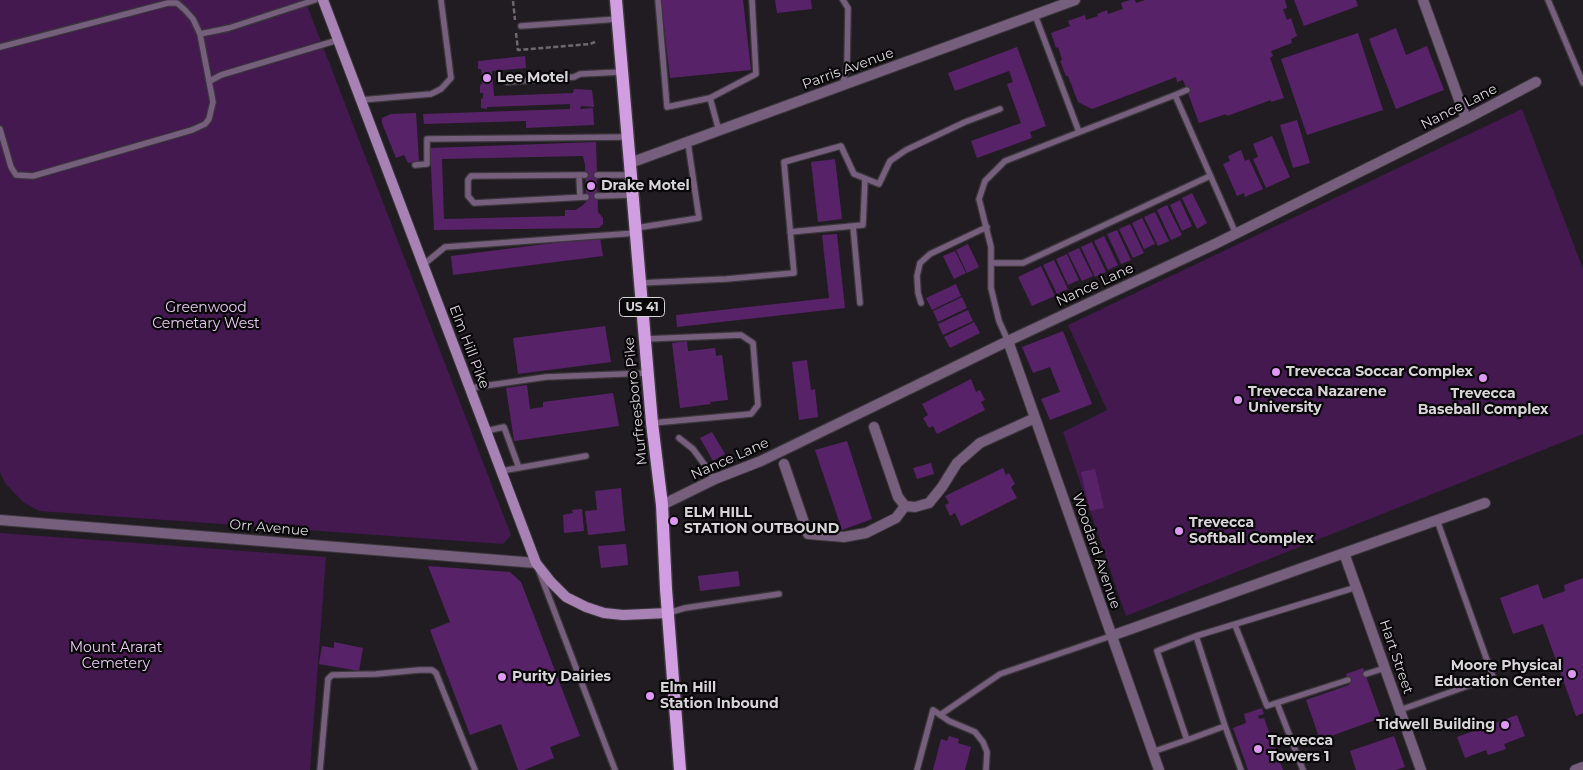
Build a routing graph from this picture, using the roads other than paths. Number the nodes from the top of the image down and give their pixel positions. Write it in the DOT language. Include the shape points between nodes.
graph roads {
  1 [pos="315,0"];
  2 [pos="323,0"];
  3 [pos="441,0"];
  4 [pos="616,0"];
  5 [pos="658,0"];
  6 [pos="752,0"];
  7 [pos="843,0"];
  8 [pos="1076,0"];
  9 [pos="1423,0"];
  10 [pos="1548,0"];
  11 [pos="1036,15"];
  12 [pos="618,19"];
  13 [pos="519,28"];
  14 [pos="200,34"];
  15 [pos="338,40"];
  16 [pos="0,47"];
  17 [pos="622,72"];
  18 [pos="210,81"];
  19 [pos="508,82"];
  20 [pos="1536,82"];
  21 [pos="1583,83"];
  22 [pos="842,86"];
  23 [pos="1187,90"];
  24 [pos="1175,95"];
  25 [pos="710,98"];
  26 [pos="361,100"];
  27 [pos="1000,108"];
  28 [pos="1466,119"];
  29 [pos="0,129"];
  30 [pos="719,131"];
  31 [pos="1079,132"];
  32 [pos="628,136"];
  33 [pos="688,142"];
  34 [pos="415,165"];
  35 [pos="630,169"];
  36 [pos="597,175"];
  37 [pos="1210,176"];
  38 [pos="865,179"];
  39 [pos="632,195"];
  40 [pos="597,196"];
  41 [pos="583,197"];
  42 [pos="853,226"];
  43 [pos="987,227"];
  44 [pos="636,230"];
  45 [pos="790,232"];
  46 [pos="1236,234"];
  47 [pos="991,264"];
  48 [pos="423,265"];
  49 [pos="640,283"];
  50 [pos="860,303"];
  51 [pos="922,303"];
  52 [pos="645,339"];
  53 [pos="1008,341"];
  54 [pos="648,373"];
  55 [pos="470,388"];
  56 [pos="1035,418"];
  57 [pos="652,424"];
  58 [pos="874,427"];
  59 [pos="486,431"];
  60 [pos="679,438"];
  61 [pos="586,456"];
  62 [pos="784,464"];
  63 [pos="519,468"];
  64 [pos="501,471"];
  65 [pos="715,479"];
  66 [pos="1485,503"];
  67 [pos="662,506"];
  68 [pos="905,506"];
  69 [pos="0,519"];
  70 [pos="1436,520"];
  71 [pos="1344,553"];
  72 [pos="536,563"];
  73 [pos="1356,587"];
  74 [pos="779,594"];
  75 [pos="668,613"];
  76 [pos="1235,625"];
  77 [pos="1111,636"];
  78 [pos="1196,636"];
  79 [pos="1385,668"];
  80 [pos="1366,674"];
  81 [pos="1348,680"];
  82 [pos="1277,703"];
  83 [pos="1400,710"];
  84 [pos="940,715"];
  85 [pos="1225,726"];
  86 [pos="1188,740"];
  87 [pos="1152,752"];
  88 [pos="1583,767"];
  89 [pos="320,770"];
  90 [pos="475,770"];
  91 [pos="615,770"];
  92 [pos="680,770"];
  93 [pos="917,770"];
  94 [pos="986,770"];
  95 [pos="1158,770"];
  96 [pos="1241,770"];
  97 [pos="1304,770"];
  98 [pos="1421,770"];
  99 [pos="1575,770"];
  1 -- 14 [label="lane"];
  2 -- 15 [label="main road, Elm Hill Pike"];
  3 -- 26 [label="lane" via="451,78 431,94"];
  4 -- 12 [label="main road, Murfreesboro Pike / US 41"];
  5 -- 25 [label="lane" via="666,107"];
  6 -- 25 [label="lane" via="756,74"];
  7 -- 22 [label="lane" via="848,8 847,67"];
  8 -- 11 [label="street, Parris Avenue"];
  9 -- 28 [label="street"];
  10 -- 21 [label="lane"];
  11 -- 22 [label="street, Parris Avenue"];
  11 -- 31 [label="lane"];
  12 -- 13 [label="lane"];
  12 -- 17 [label="main road, Murfreesboro Pike / US 41"];
  14 -- 16 [label="lane" via="185,10 177,3 168,3"];
  14 -- 18 [label="lane"];
  15 -- 18 [label="lane"];
  15 -- 26 [label="main road, Elm Hill Pike"];
  17 -- 19 [label="lane"];
  17 -- 32 [label="main road, Murfreesboro Pike / US 41"];
  18 -- 29 [label="lane" via="213,102 205,124 33,176 16,175 10,167"];
  20 -- 28 [label="street, Nance Lane"];
  22 -- 30 [label="street, Parris Avenue"];
  23 -- 24 [label="lane"];
  24 -- 31 [label="lane"];
  24 -- 37 [label="lane"];
  25 -- 30 [label="lane"];
  26 -- 48 [label="main road, Elm Hill Pike"];
  27 -- 38 [label="lane" via="906,150 890,161 879,184"];
  28 -- 46 [label="street, Nance Lane"];
  30 -- 33 [label="street, Parris Avenue"];
  31 -- 43 [label="lane" via="1005,161 985,181 979,199"];
  32 -- 34 [label="lane" via="427,139 427,164"];
  32 -- 35 [label="main road, Murfreesboro Pike / US 41"];
  33 -- 35 [label="street, Parris Avenue"];
  33 -- 44 [label="lane" via="699,218"];
  35 -- 36 [label="lane"];
  35 -- 39 [label="main road, Murfreesboro Pike / US 41"];
  37 -- 46 [label="lane"];
  37 -- 47 [label="lane" via="1023,263"];
  38 -- 42 [label="lane" via="863,225"];
  38 -- 45 [label="lane" via="854,174 841,146 784,162"];
  39 -- 40 [label="lane"];
  39 -- 44 [label="main road, Murfreesboro Pike / US 41"];
  41 -- 41 [label="lane" via="474,203 468,196 468,180 471,176 582,175"];
  42 -- 45 [label="lane"];
  42 -- 50 [label="lane"];
  43 -- 47 [label="lane"];
  43 -- 51 [label="lane" via="930,254 920,263 917,276"];
  44 -- 48 [label="lane" via="446,247"];
  44 -- 49 [label="main road, Murfreesboro Pike / US 41"];
  45 -- 49 [label="lane" via="794,273"];
  46 -- 53 [label="street, Nance Lane"];
  47 -- 53 [label="lane" via="999,321"];
  48 -- 55 [label="main road, Elm Hill Pike"];
  49 -- 52 [label="main road, Murfreesboro Pike / US 41"];
  52 -- 54 [label="main road, Murfreesboro Pike / US 41"];
  52 -- 57 [label="lane" via="741,336 753,343 758,405 751,414"];
  53 -- 56 [label="street, Woodard Avenue"];
  53 -- 65 [label="street, Nance Lane" via="761,461"];
  54 -- 55 [label="lane" via="546,377"];
  54 -- 57 [label="main road, Murfreesboro Pike / US 41"];
  55 -- 59 [label="main road, Elm Hill Pike"];
  56 -- 68 [label="street" via="980,443 957,463 929,502 915,507"];
  56 -- 77 [label="street, Woodard Avenue"];
  57 -- 67 [label="main road, Murfreesboro Pike / US 41"];
  58 -- 68 [label="street" via="898,497"];
  59 -- 63 [label="lane" via="504,427"];
  59 -- 64 [label="main road, Elm Hill Pike"];
  60 -- 65 [label="lane" via="693,449"];
  61 -- 63 [label="lane"];
  62 -- 68 [label="street" via="808,534 844,538 866,532 896,518"];
  63 -- 64 [label="lane"];
  64 -- 72 [label="main road, Elm Hill Pike"];
  65 -- 67 [label="street, Nance Lane"];
  66 -- 70 [label="street"];
  67 -- 75 [label="main road, Murfreesboro Pike / US 41"];
  69 -- 72 [label="street, Orr Avenue"];
  70 -- 71 [label="street"];
  70 -- 83 [label="lane" via="1493,677"];
  71 -- 73 [label="street, Hart Street"];
  71 -- 77 [label="street"];
  72 -- 75 [label="main road, Elm Hill Pike" via="566,597 586,607 623,615"];
  72 -- 91 [label="lane"];
  73 -- 76 [label="lane"];
  73 -- 79 [label="street, Hart Street"];
  74 -- 75 [label="lane"];
  75 -- 92 [label="main road, Murfreesboro Pike / US 41"];
  76 -- 78 [label="lane"];
  76 -- 82 [label="lane" via="1266,706"];
  77 -- 84 [label="lane" via="1000,674"];
  77 -- 87 [label="street, Woodard Avenue"];
  78 -- 85 [label="lane"];
  78 -- 86 [label="lane" via="1157,651"];
  79 -- 80 [label="lane"];
  79 -- 83 [label="street, Hart Street"];
  81 -- 82 [label="lane"];
  82 -- 97 [label="lane"];
  83 -- 98 [label="street, Hart Street"];
  84 -- 93 [label="lane" via="933,710"];
  84 -- 94 [label="lane" via="975,732 984,742"];
  85 -- 86 [label="lane"];
  85 -- 96 [label="lane"];
  86 -- 87 [label="lane"];
  87 -- 95 [label="street, Woodard Avenue"];
  88 -- 99 [label="street"];
  89 -- 90 [label="lane" via="328,679 332,675 432,670"];
}
